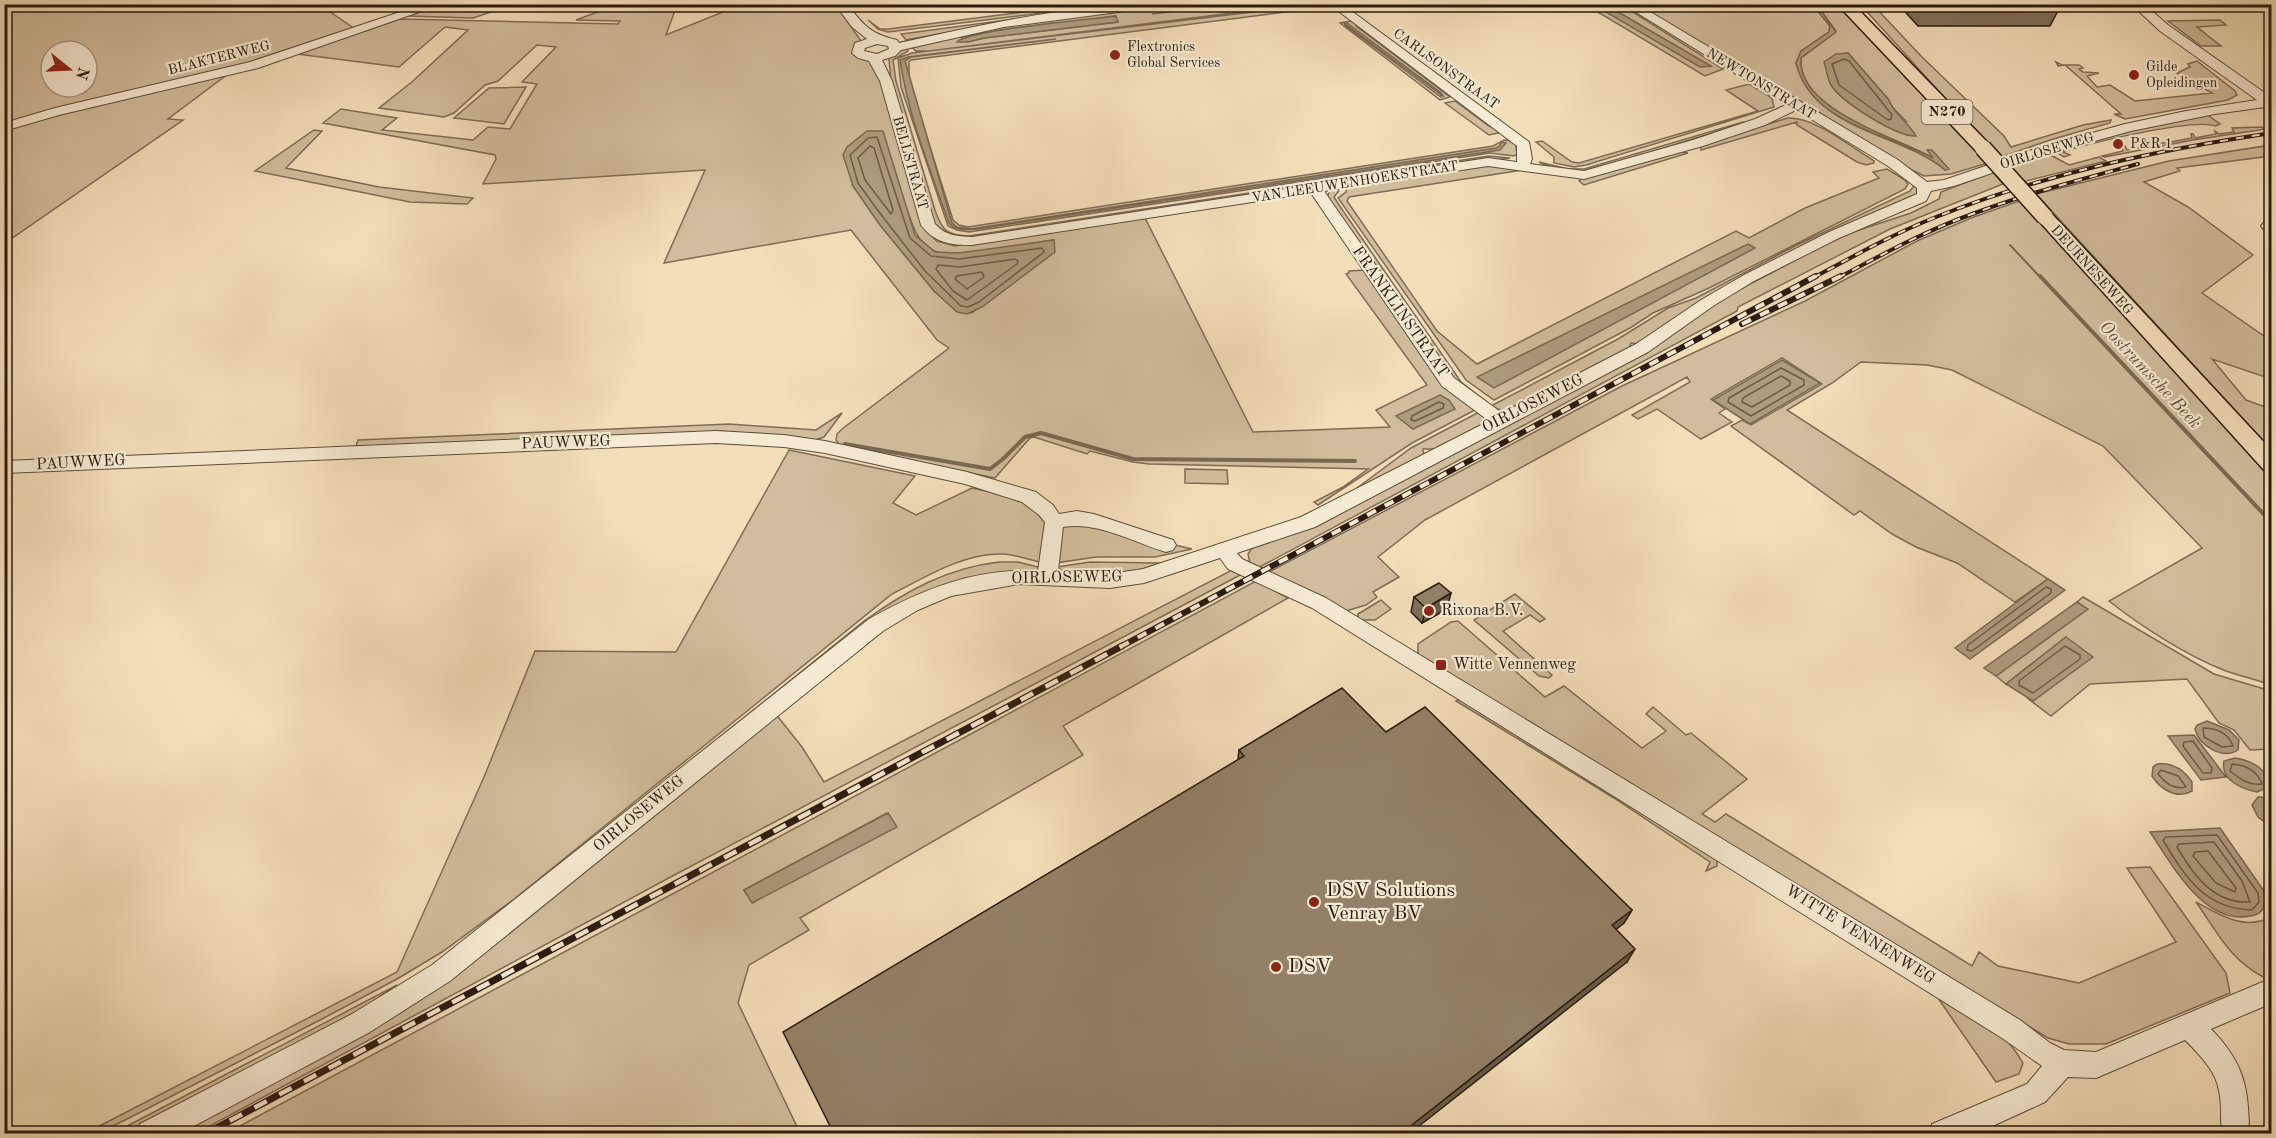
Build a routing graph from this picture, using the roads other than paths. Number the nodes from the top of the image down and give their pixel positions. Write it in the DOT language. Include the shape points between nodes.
graph roads {
  1 [pos="437,4"];
  2 [pos="840,4"];
  3 [pos="1156,4"];
  4 [pos="1334,4"];
  5 [pos="1628,4"];
  6 [pos="1844,4"];
  7 [pos="1853,4"];
  8 [pos="2136,4"];
  9 [pos="871,41"];
  10 [pos="894,46"];
  11 [pos="879,57"];
  12 [pos="1912,75"];
  13 [pos="2270,102"];
  14 [pos="1802,108"];
  15 [pos="4,127"];
  16 [pos="1522,166"];
  17 [pos="1929,187"];
  18 [pos="1315,188"];
  19 [pos="2271,222"];
  20 [pos="2271,230"];
  21 [pos="943,238"];
  22 [pos="1501,420"];
  23 [pos="2271,465"];
  24 [pos="4,467"];
  25 [pos="1054,522"];
  26 [pos="1166,545"];
  27 [pos="1224,550"];
  28 [pos="1047,579"];
  29 [pos="2271,990"];
  30 [pos="2189,1026"];
  31 [pos="2062,1063"];
  32 [pos="150,1134"];
  33 [pos="1942,1134"];
  34 [pos="2235,1134"];
  1 -- 15 [label="street, BLAKTERWEG" via="254,66"];
  2 -- 9 [label="street"];
  3 -- 10 [label="street" via="1004,23"];
  4 -- 16 [label="street, CARLSONSTRAAT" via="1524,145"];
  5 -- 14 [label="street, NEWTONSTRAAT"];
  6 -- 12 [label="main road, DEURNESEWEG / N270"];
  7 -- 12 [label="main road, DEURNESEWEG / N270"];
  8 -- 13 [label="street"];
  9 -- 10 [label="street"];
  9 -- 11 [label="street, BELLSTRAAT" via="859,46 858,53"];
  10 -- 11 [label="street" via="892,53"];
  11 -- 21 [label="street, BELLSTRAAT" via="928,225"];
  12 -- 23 [label="main road, DEURNESEWEG / N270, bridge"];
  13 -- 17 [label="street, OIRLOSEWEG" via="2127,128 2045,150 1954,183"];
  14 -- 16 [label="street, VAN LEEUWENHOEKSTRAAT" via="1584,175"];
  14 -- 17 [label="street, NEWTONSTRAAT"];
  16 -- 18 [label="street, VAN LEEUWENHOEKSTRAAT" via="1488,162"];
  17 -- 22 [label="street, OIRLOSEWEG" via="1934,198 1905,214 1834,235 1749,278 1642,348"];
  18 -- 21 [label="street, VAN LEEUWENHOEKSTRAAT" via="972,242"];
  18 -- 22 [label="street, FRANKLINSTRAAT" via="1448,382"];
  19 -- 20 [label="street"];
  22 -- 27 [label="street, OIRLOSEWEG" via="1308,522"];
  24 -- 25 [label="street, PAUWWEG" via="747,438 825,447 967,478 1029,497"];
  25 -- 26 [label="street" via="1077,518 1094,521"];
  25 -- 28 [label="street"];
  27 -- 28 [label="street, OIRLOSEWEG" via="1144,576 1110,581"];
  27 -- 31 [label="street, WITTE VENNENWEG" via="1236,564 1319,603"];
  28 -- 32 [label="street, OIRLOSEWEG" via="1009,578 948,589 911,604 876,625 441,973 361,1023"];
  29 -- 30 [label="street, WITTE VENNENWEG"];
  30 -- 31 [label="street, WITTE VENNENWEG" via="2096,1065"];
  30 -- 34 [label="street" via="2222,1058 2231,1075"];
  31 -- 33 [label="street" via="2036,1094"];
}
